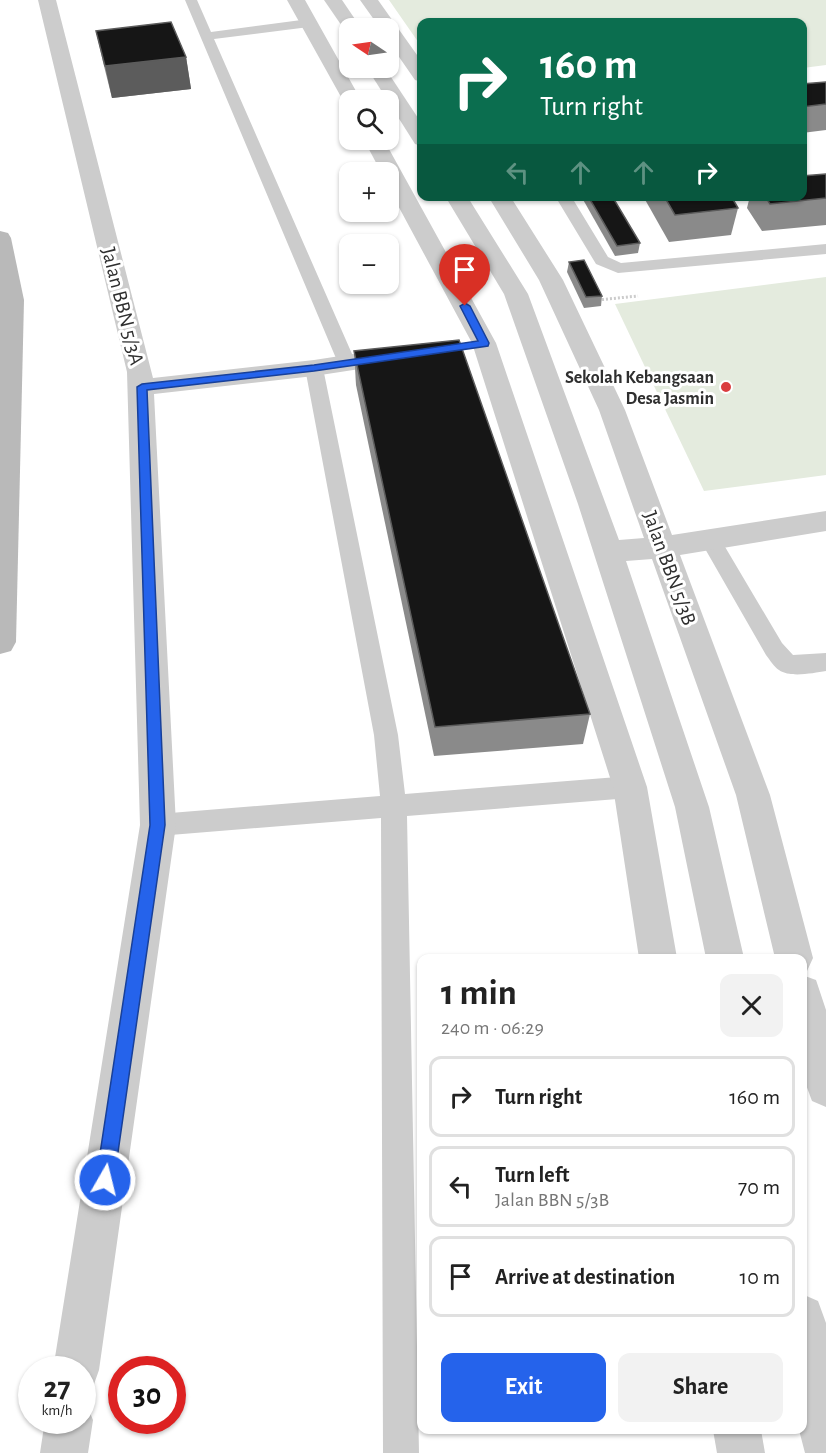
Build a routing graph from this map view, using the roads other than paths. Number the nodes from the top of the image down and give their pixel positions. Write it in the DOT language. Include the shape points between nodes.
graph roads {
  1 [pos="47,0"];
  2 [pos="191,0"];
  3 [pos="296,0"];
  4 [pos="333,0"];
  5 [pos="369,0"];
  6 [pos="345,18"];
  7 [pos="309,23"];
  8 [pos="207,36"];
  9 [pos="417,69"];
  10 [pos="382,78"];
  11 [pos="346,90"];
  12 [pos="417,132"];
  13 [pos="379,150"];
  14 [pos="459,201"];
  15 [pos="502,201"];
  16 [pos="566,201"];
  17 [pos="0,238"];
  18 [pos="826,249"];
  19 [pos="427,351"];
  20 [pos="347,363"];
  21 [pos="314,368"];
  22 [pos="142,387"];
  23 [pos="826,521"];
  24 [pos="711,540"];
  25 [pos="662,547"];
  26 [pos="608,552"];
  27 [pos="0,642"];
  28 [pos="826,662"];
  29 [pos="630,787"];
  30 [pos="394,806"];
  31 [pos="158,825"];
  32 [pos="657,954"];
  33 [pos="724,954"];
  34 [pos="793,954"];
  35 [pos="807,1013"];
  36 [pos="826,1087"];
  37 [pos="807,1344"];
  38 [pos="78,1356"];
  39 [pos="67,1434"];
  40 [pos="738,1434"];
  41 [pos="826,1446"];
  42 [pos="64,1453"];
  43 [pos="401,1453"];
  44 [pos="741,1453"];
  1 -- 22 [label="street, Jalan BBN 5/3A"];
  2 -- 8 [label="lane"];
  3 -- 7 [label="street"];
  4 -- 6 [label="street"];
  5 -- 9 [label="street"];
  7 -- 8 [label="lane"];
  7 -- 11 [label="street"];
  8 -- 20 [label="lane"];
  10 -- 12 [label="street"];
  13 -- 29 [label="street" via="473,345"];
  14 -- 26 [label="street" via="516,294"];
  15 -- 25 [label="street, Jalan BBN 5/3B" via="551,280 612,410"];
  16 -- 18 [label="lane" via="602,260 618,268"];
  17 -- 27 [label="main road" via="12,300"];
  19 -- 20 [label="street"];
  20 -- 21 [label="street"];
  21 -- 22 [label="street"];
  21 -- 30 [label="lane" via="386,735"];
  22 -- 31 [label="street, Jalan BBN 5/3A"];
  23 -- 24 [label="street"];
  24 -- 25 [label="street"];
  24 -- 28 [label="lane" via="774,649 787,664"];
  25 -- 26 [label="street"];
  25 -- 34 [label="street, Jalan BBN 5/3B" via="753,795"];
  26 -- 33 [label="street" via="692,807"];
  29 -- 30 [label="lane"];
  29 -- 32 [label="street"];
  30 -- 31 [label="lane"];
  30 -- 43 [label="lane"];
  31 -- 38 [label="street, Jalan BBN 5/3A"];
  35 -- 36 [label="street"];
  37 -- 41 [label="street"];
  39 -- 42 [label="street"];
  40 -- 44 [label="street"];
}
